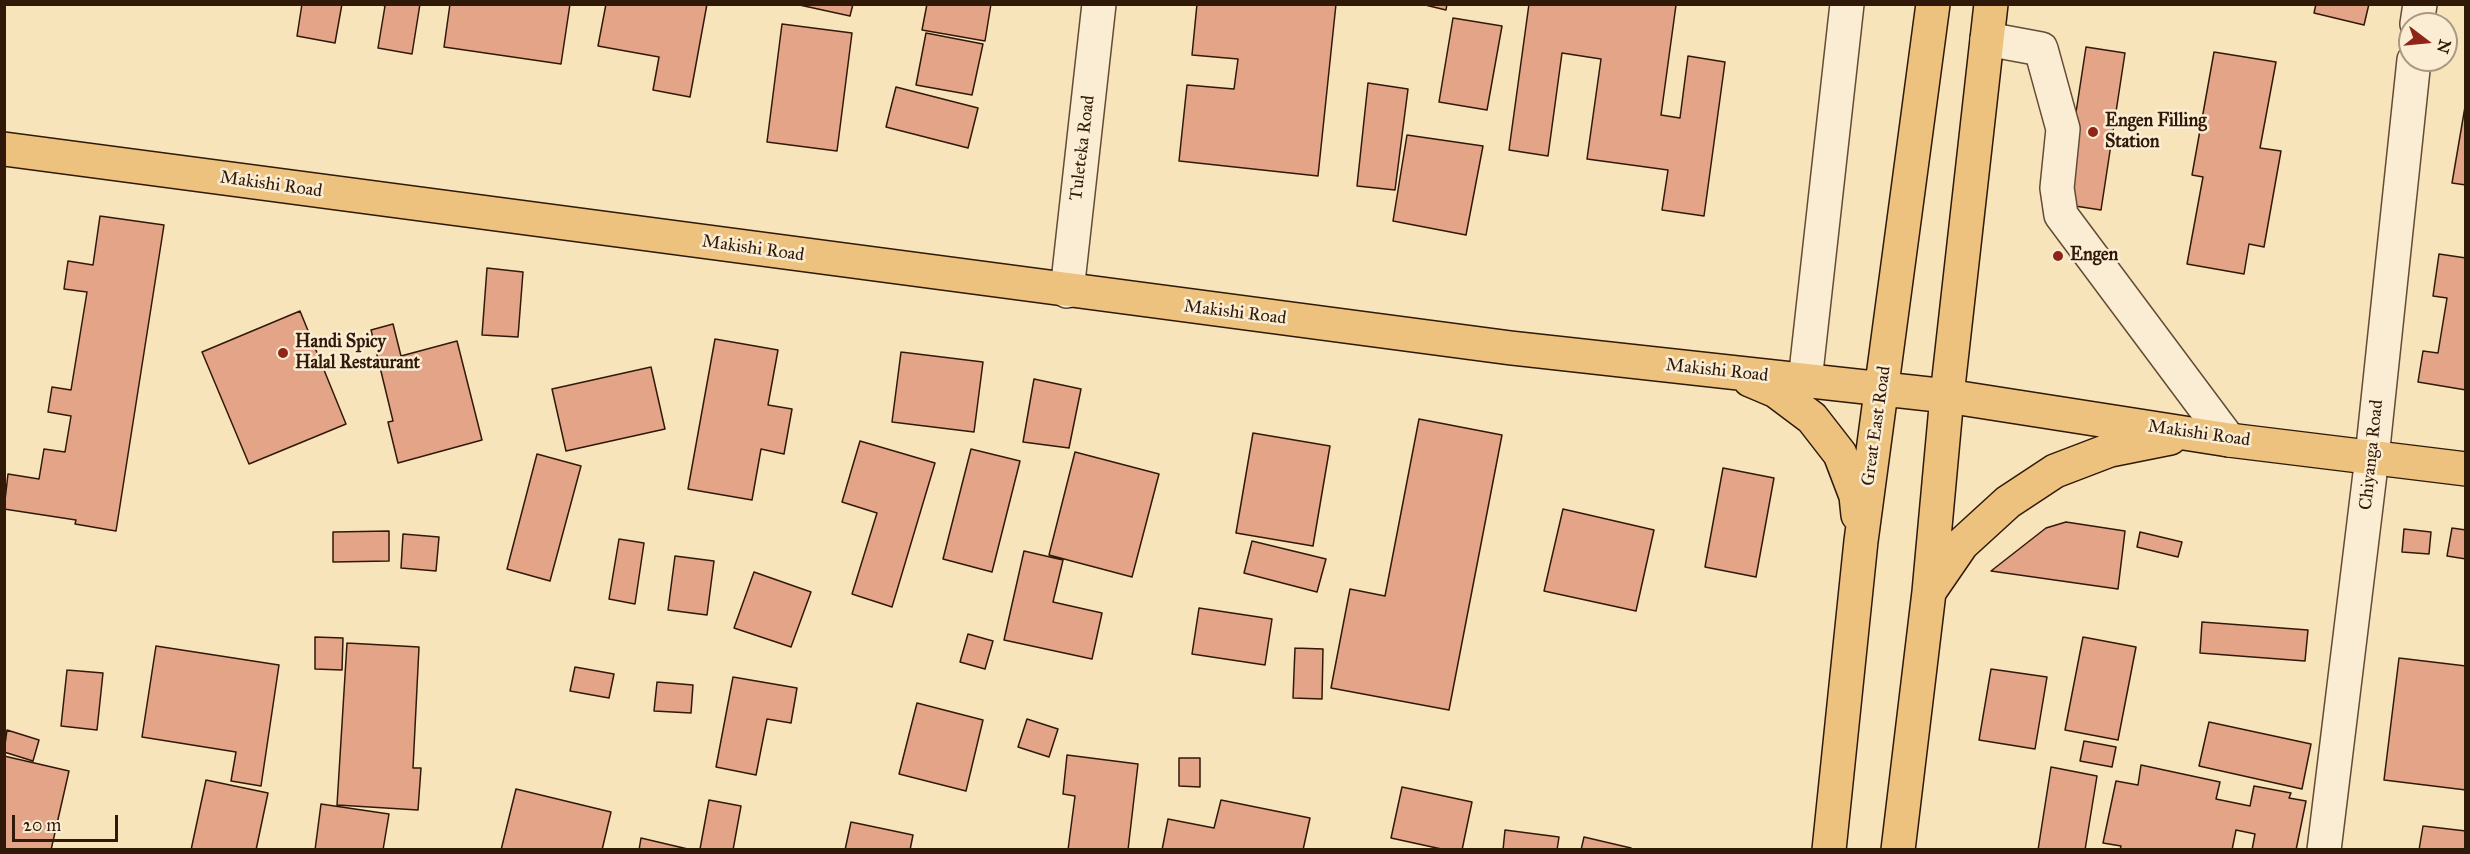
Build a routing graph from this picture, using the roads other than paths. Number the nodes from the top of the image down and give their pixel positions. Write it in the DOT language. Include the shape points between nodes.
graph roads {
  1 [pos="1100,4"];
  2 [pos="1847,4"];
  3 [pos="1934,4"];
  4 [pos="1991,4"];
  5 [pos="1987,39"];
  6 [pos="2413,72"];
  7 [pos="4,149"];
  8 [pos="1067,291"];
  9 [pos="1733,373"];
  10 [pos="1805,381"];
  11 [pos="1882,389"];
  12 [pos="1947,396"];
  13 [pos="2229,440"];
  14 [pos="2372,457"];
  15 [pos="2466,469"];
  16 [pos="1861,541"];
  17 [pos="1929,592"];
  18 [pos="1829,849"];
  19 [pos="1898,849"];
  20 [pos="2324,849"];
  1 -- 8 [label="street, Tuleteka Road"];
  2 -- 10 [label="street"];
  3 -- 11 [label="main road, Great East Road"];
  4 -- 5 [label="main road"];
  5 -- 12 [label="main road"];
  5 -- 13 [label="street" via="2041,49 2063,129 2057,188 2061,215"];
  6 -- 14 [label="street, Chiyanga Road"];
  7 -- 8 [label="main road, Makishi Road"];
  8 -- 9 [label="main road, Makishi Road"];
  9 -- 10 [label="main road, Makishi Road"];
  9 -- 16 [label="main road" via="1776,391 1812,418 1840,454 1856,496"];
  10 -- 11 [label="main road, Makishi Road"];
  11 -- 12 [label="main road, Makishi Road"];
  11 -- 16 [label="main road, Great East Road"];
  12 -- 13 [label="main road, Makishi Road"];
  12 -- 17 [label="main road"];
  13 -- 14 [label="main road, Makishi Road"];
  13 -- 17 [label="main road" via="2169,438 2110,450 2055,471 2008,502 1962,544"];
  14 -- 15 [label="main road, Makishi Road"];
  14 -- 20 [label="street, Chiyanga Road"];
  16 -- 18 [label="main road, Great East Road"];
  17 -- 19 [label="main road"];
}
